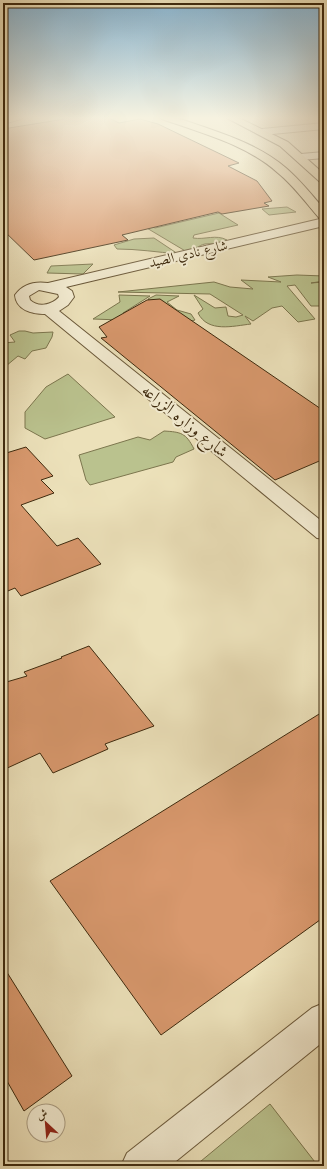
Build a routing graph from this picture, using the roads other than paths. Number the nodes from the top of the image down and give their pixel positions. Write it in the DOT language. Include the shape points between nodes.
graph roads {
  1 [pos="283,172"];
  2 [pos="316,172"];
  3 [pos="324,180"];
  4 [pos="324,216"];
  5 [pos="324,222"];
  6 [pos="324,232"];
  7 [pos="195,253"];
  8 [pos="207,260"];
  9 [pos="51,286"];
  10 [pos="66,295"];
  11 [pos="47,308"];
  12 [pos="324,533"];
  13 [pos="324,1020"];
  14 [pos="140,1166"];
  1 -- 4 [label="main road"];
  2 -- 3 [label="main road"];
  5 -- 7 [label="street, شارع نادي الصيد"];
  6 -- 8 [label="street, شارع نادي الصيد"];
  7 -- 8 [label="street"];
  7 -- 9 [label="street, شارع نادي الصيد"];
  8 -- 10 [label="street, شارع نادي الصيد"];
  9 -- 10 [label="street" via="64,291"];
  9 -- 11 [label="street, شارع نادي الصيد" via="37,286 15,298 28,308"];
  10 -- 11 [label="street" via="64,302"];
  11 -- 12 [label="street, شارع وزاره الزراعه"];
  13 -- 14 [label="street"];
}
